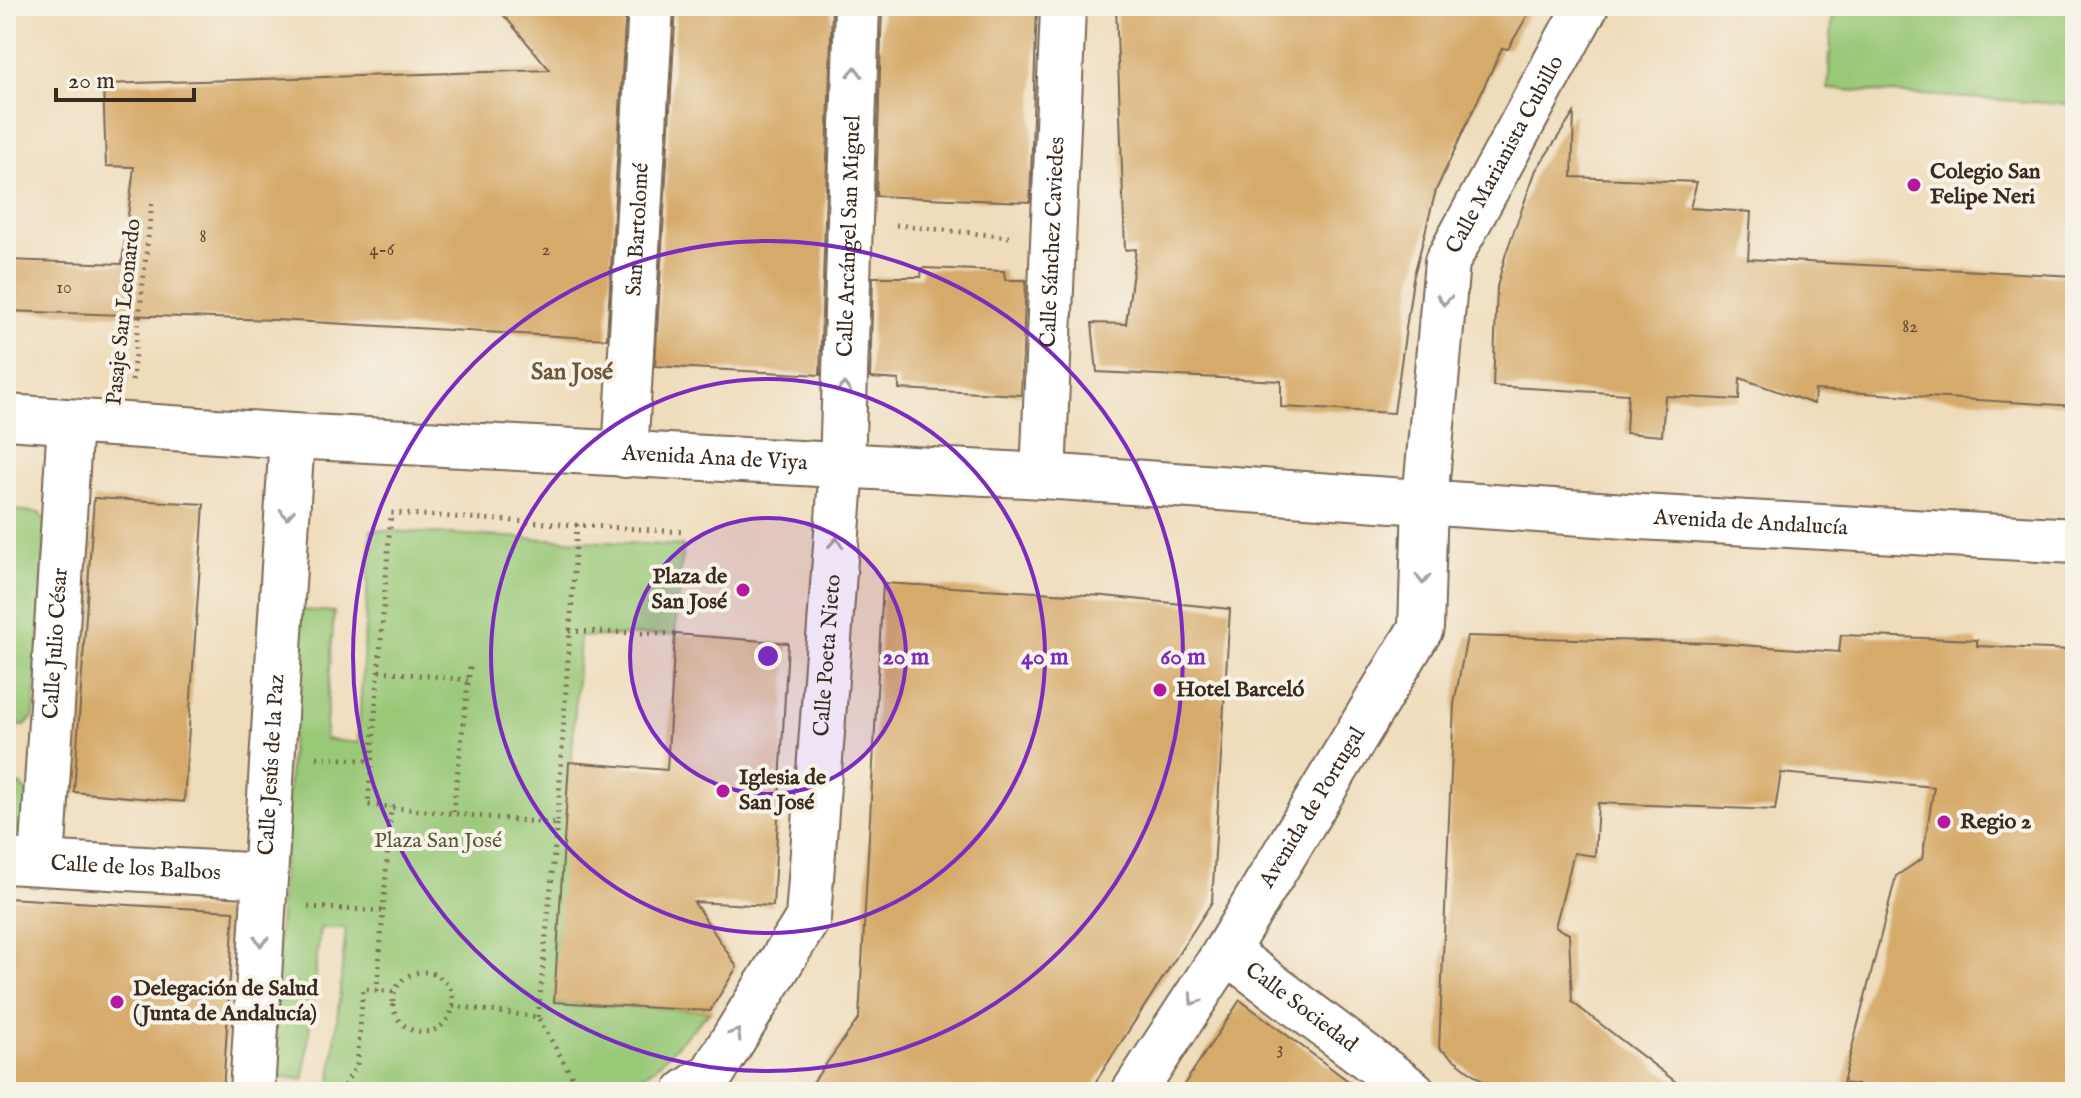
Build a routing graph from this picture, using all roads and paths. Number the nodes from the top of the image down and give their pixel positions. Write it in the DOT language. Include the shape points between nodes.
graph roads {
  1 [pos="651,6"];
  2 [pos="857,6"];
  3 [pos="1586,6"];
  4 [pos="1063,9"];
  5 [pos="152,202"];
  6 [pos="850,220"];
  7 [pos="1054,242"];
  8 [pos="6,417"];
  9 [pos="70,422"];
  10 [pos="128,426"];
  11 [pos="292,436"];
  12 [pos="625,455"];
  13 [pos="842,466"];
  14 [pos="1043,476"];
  15 [pos="1425,501"];
  16 [pos="577,524"];
  17 [pos="684,532"];
  18 [pos="2075,541"];
  19 [pos="569,631"];
  20 [pos="675,634"];
  21 [pos="470,667"];
  22 [pos="379,671"];
  23 [pos="468,680"];
  24 [pos="304,756"];
  25 [pos="372,761"];
  26 [pos="391,807"];
  27 [pos="453,812"];
  28 [pos="557,824"];
  29 [pos="24,862"];
  30 [pos="280,891"];
  31 [pos="383,911"];
  32 [pos="1226,951"];
  33 [pos="377,991"];
  34 [pos="395,992"];
  35 [pos="453,1006"];
  36 [pos="538,1017"];
  37 [pos="252,1092"];
  38 [pos="340,1092"];
  39 [pos="581,1092"];
  40 [pos="686,1092"];
  41 [pos="1134,1092"];
  42 [pos="1413,1092"];
  1 -- 12 [label="street, San Bartolomé"];
  6 -- 2 [label="street, Calle Arcángel San Miguel, one-way"];
  3 -- 15 [label="street, Calle Marianista Cubillo, one-way" via="1447,262"];
  4 -- 7 [label="street, Calle Sánchez Caviedes"];
  5 -- 10 [label="path, Pasaje San Leonardo"];
  6 -- 7 [label="path"];
  13 -- 6 [label="street, Calle Arcángel San Miguel, one-way"];
  7 -- 14 [label="street, Calle Sánchez Caviedes"];
  8 -- 9 [label="street, Avenida Ana de Viya"];
  9 -- 10 [label="street, Avenida Ana de Viya"];
  9 -- 29 [label="street, Calle Julio César"];
  10 -- 11 [label="street, Avenida Ana de Viya"];
  11 -- 12 [label="street, Avenida Ana de Viya"];
  11 -- 30 [label="street, Calle Jesús de la Paz, one-way"];
  12 -- 13 [label="street, Avenida Ana de Viya"];
  13 -- 14 [label="street, Avenida Ana de Viya"];
  40 -- 13 [label="street, Calle Poeta Nieto, one-way" via="712,1074 808,918"];
  14 -- 15 [label="street, Avenida Ana de Viya"];
  15 -- 18 [label="street, Avenida de Andalucía"];
  15 -- 32 [label="street, Avenida de Portugal, one-way" via="1421,628"];
  16 -- 17 [label="path"];
  16 -- 19 [label="path"];
  16 -- 22 [label="path" via="391,513"];
  19 -- 20 [label="path"];
  19 -- 28 [label="path"];
  21 -- 23 [label="path"];
  22 -- 23 [label="path"];
  22 -- 25 [label="path"];
  23 -- 27 [label="path"];
  24 -- 25 [label="path"];
  25 -- 26 [label="path" via="368,805"];
  26 -- 27 [label="path"];
  26 -- 31 [label="path"];
  27 -- 28 [label="path"];
  28 -- 36 [label="path"];
  29 -- 30 [label="street, Calle de los Balbos"];
  30 -- 31 [label="path"];
  30 -- 37 [label="street, Calle Jesús de la Paz, one-way"];
  31 -- 33 [label="path"];
  32 -- 41 [label="street, Avenida de Portugal, one-way"];
  32 -- 42 [label="street, Calle Sociedad"];
  33 -- 34 [label="path"];
  33 -- 38 [label="path" via="363,989 357,1065"];
  34 -- 35 [label="path" via="407,976 426,972 445,980"];
  34 -- 35 [label="path" via="395,1012 418,1031 436,1029"];
  35 -- 36 [label="path"];
  36 -- 39 [label="path"];
}
